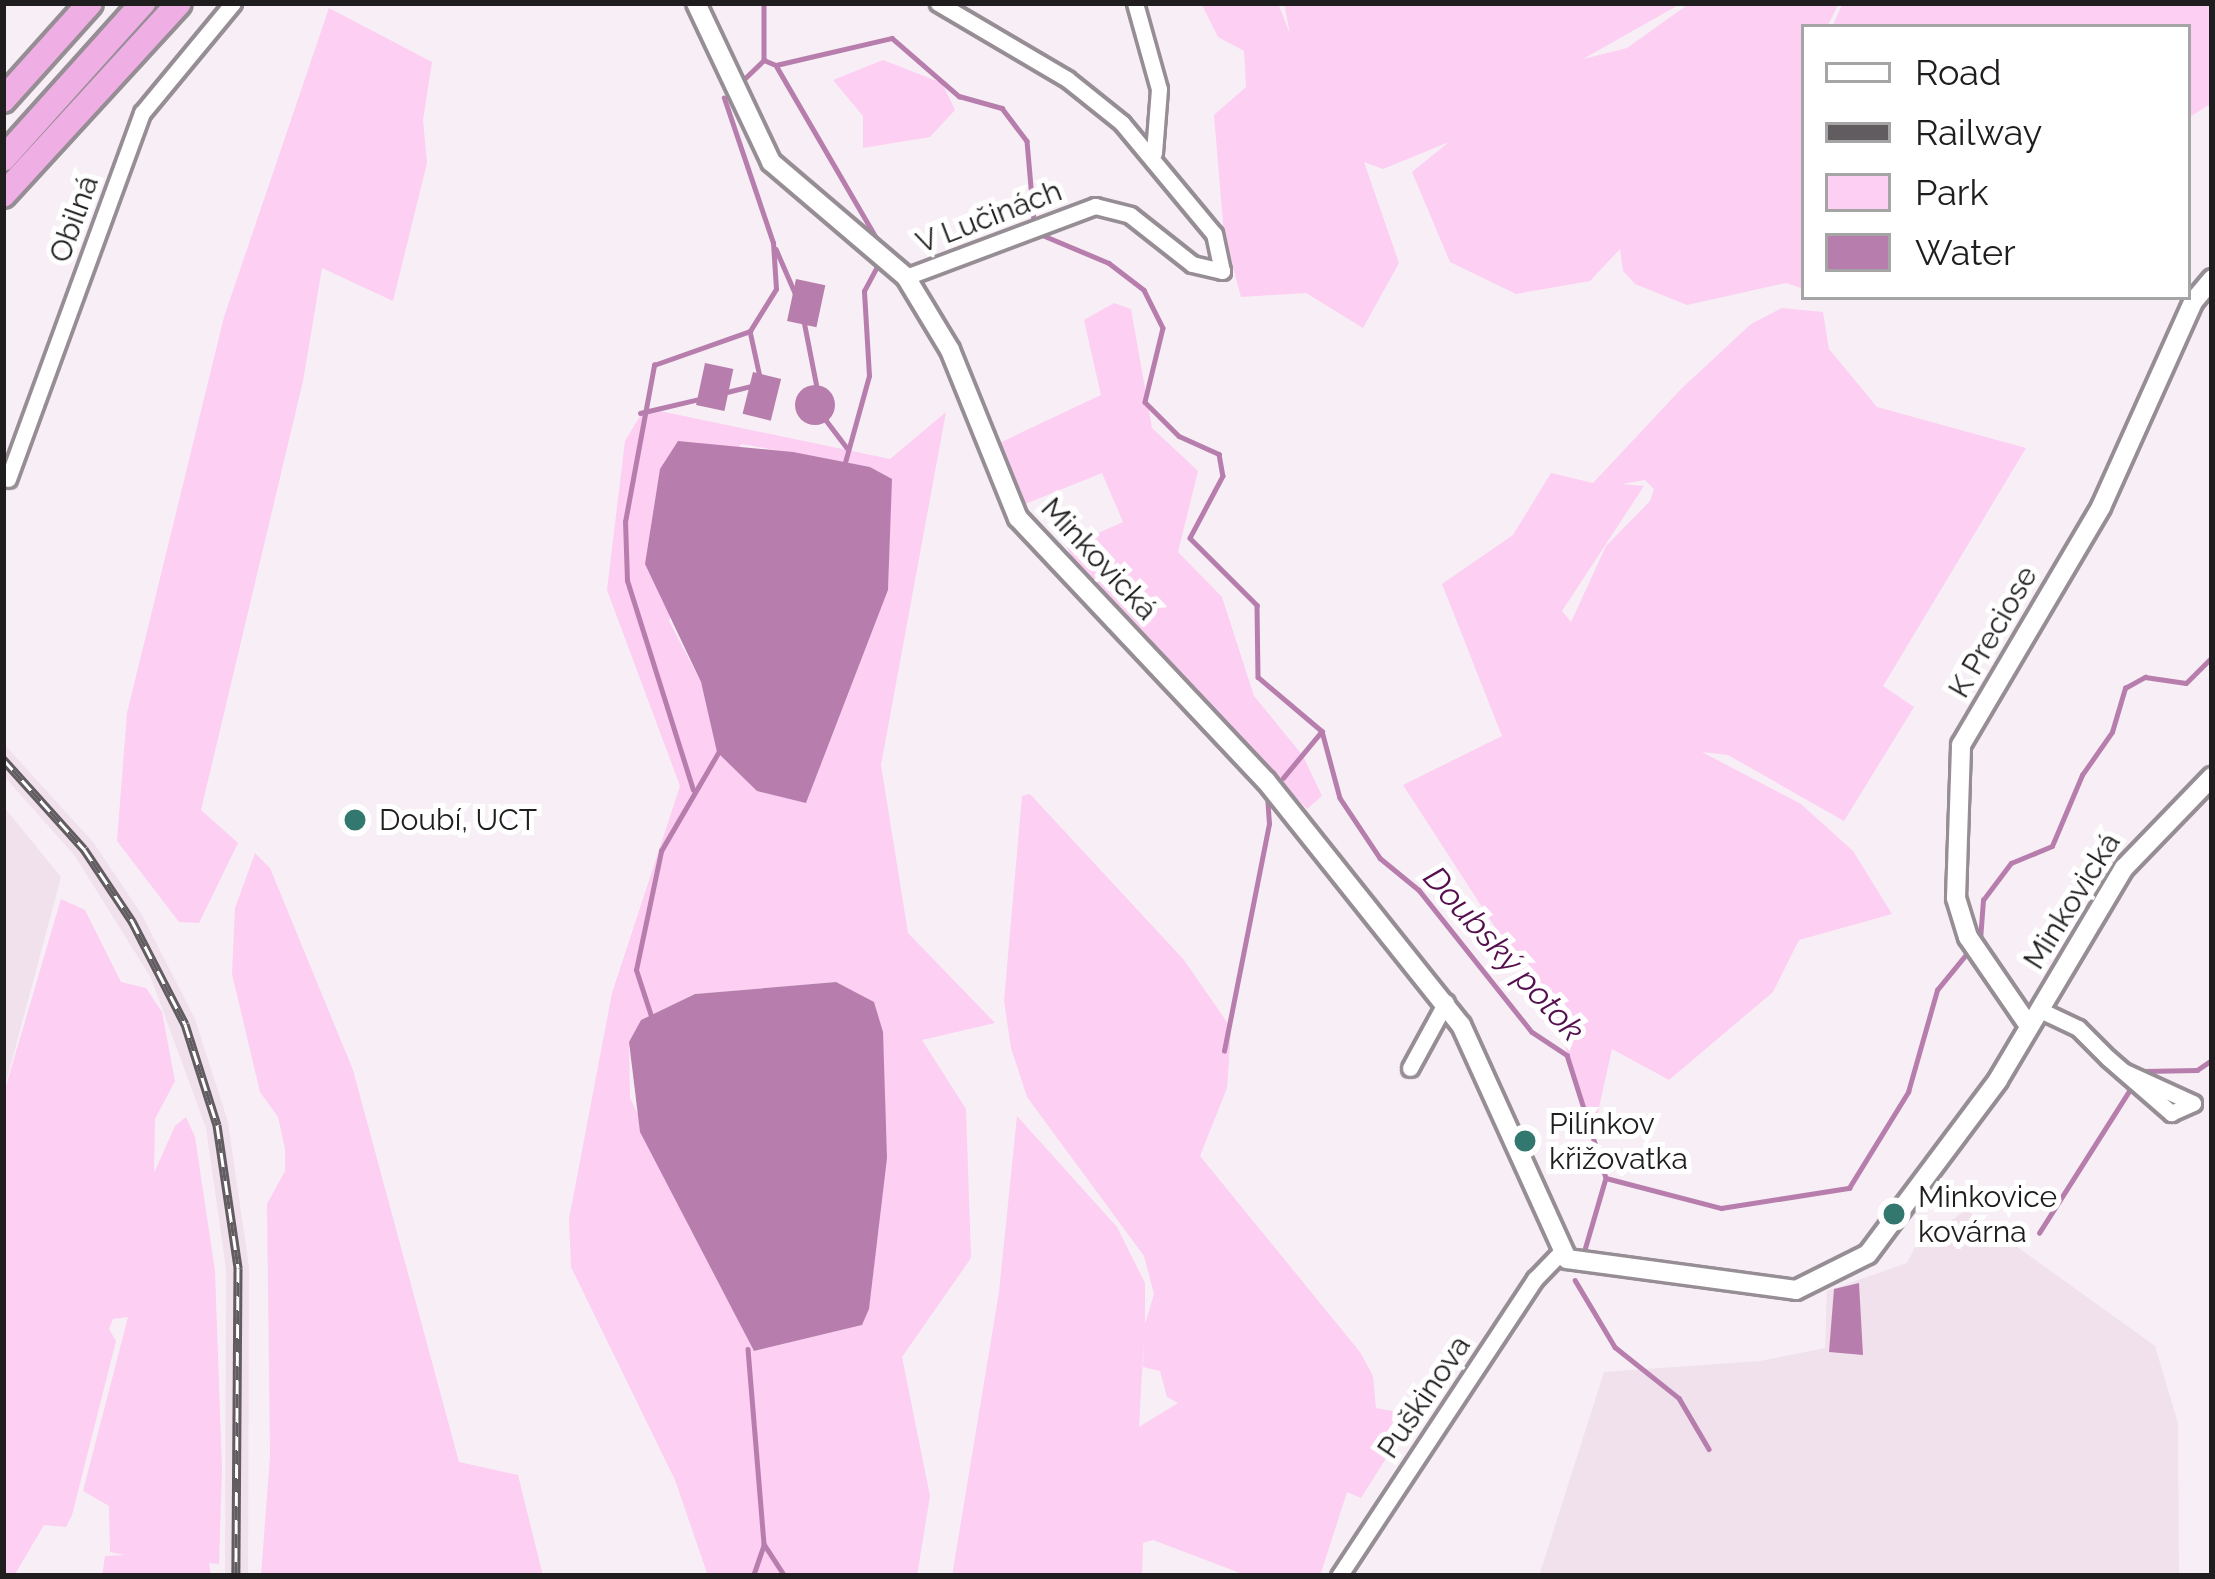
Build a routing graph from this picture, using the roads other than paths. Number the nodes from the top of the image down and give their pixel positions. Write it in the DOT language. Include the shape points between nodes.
graph roads {
  1 [pos="90,3"];
  2 [pos="143,3"];
  3 [pos="179,3"];
  4 [pos="233,3"];
  5 [pos="696,3"];
  6 [pos="938,3"];
  7 [pos="1135,3"];
  8 [pos="3,100"];
  9 [pos="1154,154"];
  10 [pos="3,159"];
  11 [pos="3,195"];
  12 [pos="906,277"];
  13 [pos="2212,279"];
  14 [pos="8,479"];
  15 [pos="2212,777"];
  16 [pos="1445,1002"];
  17 [pos="2035,1018"];
  18 [pos="1410,1068"];
  19 [pos="2123,1071"];
  20 [pos="1560,1253"];
  21 [pos="1339,1576"];
  1 -- 8 [label="highway"];
  2 -- 10 [label="highway"];
  3 -- 11 [label="highway"];
  4 -- 14 [label="street, Obilná" via="142,113"];
  5 -- 12 [label="street, Minkovická" via="771,162"];
  6 -- 9 [label="street, V Lučinách" via="1067,80"];
  7 -- 9 [label="street" via="1159,89"];
  9 -- 12 [label="street, V Lučinách" via="1214,234 1222,271 1192,264 1130,215 1095,206"];
  12 -- 16 [label="street, Minkovická" via="950,350 1018,518 1266,781"];
  13 -- 17 [label="street, K Preciose" via="2193,302 2101,507 1961,746 1956,898 1974,946"];
  15 -- 17 [label="street, Minkovická" via="2131,858"];
  16 -- 18 [label="street"];
  16 -- 20 [label="street, Minkovická" via="1476,1049"];
  17 -- 19 [label="street, Minkovická" via="2078,1028"];
  17 -- 20 [label="street, Minkovická" via="1882,1242 1811,1288 1591,1267"];
  20 -- 21 [label="street, Puškinova"];
}
